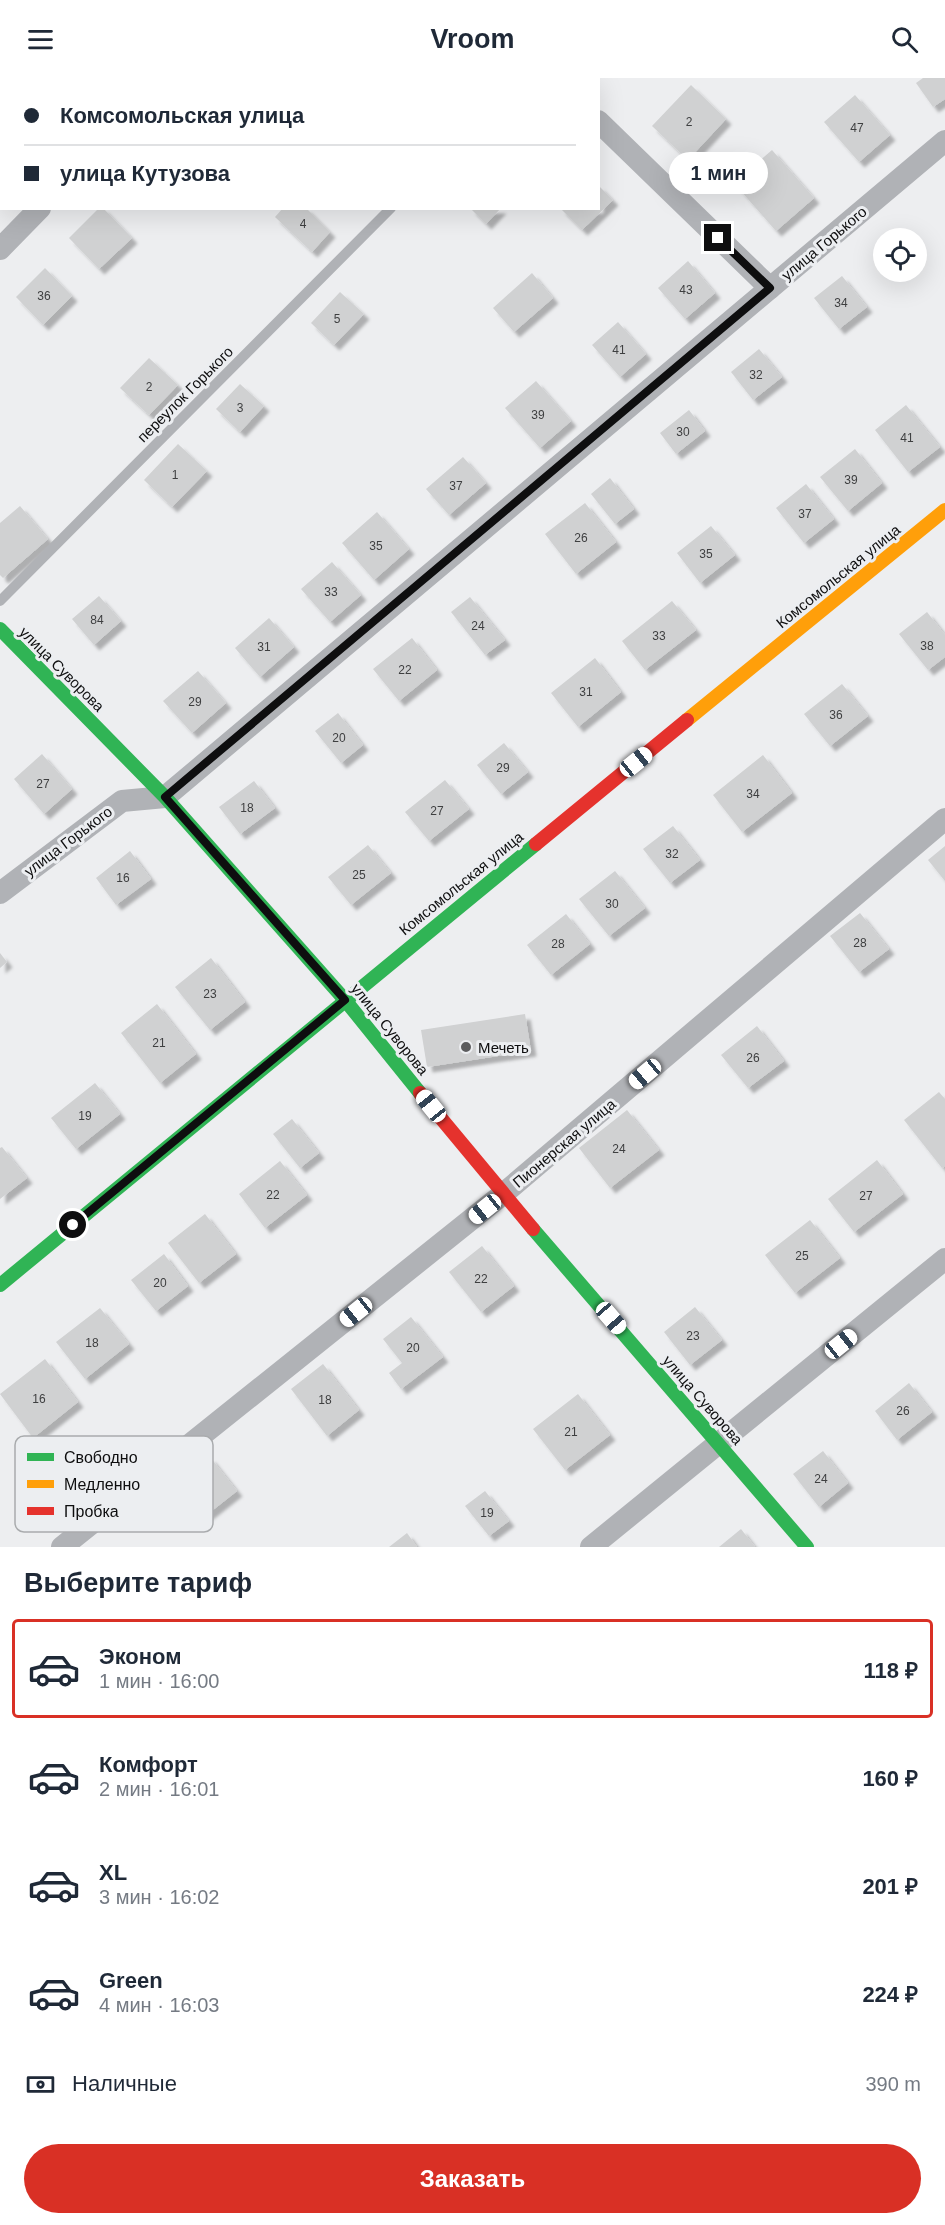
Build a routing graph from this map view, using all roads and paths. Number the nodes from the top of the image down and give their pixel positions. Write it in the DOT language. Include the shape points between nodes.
graph roads {
  1 [pos="600,123"];
  2 [pos="945,141"];
  3 [pos="38,210"];
  4 [pos="389,210"];
  5 [pos="0,249"];
  6 [pos="770,288"];
  7 [pos="945,510"];
  8 [pos="0,601"];
  9 [pos="0,629"];
  10 [pos="165,797"];
  11 [pos="945,819"];
  12 [pos="0,893"];
  13 [pos="345,1000"];
  14 [pos="503,1194"];
  15 [pos="945,1259"];
  16 [pos="0,1285"];
  17 [pos="201,1436"];
  18 [pos="719,1443"];
  19 [pos="81,1532"];
  20 [pos="62,1547"];
  21 [pos="591,1547"];
  22 [pos="807,1547"];
  1 -- 6 [label="street"];
  2 -- 6 [label="street, улица Горького"];
  3 -- 5 [label="street"];
  4 -- 8 [label="lane, переулок Горького"];
  6 -- 10 [label="street, улица Горького"];
  7 -- 13 [label="street, Комсомольская улица"];
  9 -- 10 [label="street, улица Суворова"];
  10 -- 12 [label="street, улица Горького" via="122,801"];
  10 -- 13 [label="street, улица Суворова"];
  11 -- 14 [label="street, Пионерская улица"];
  13 -- 14 [label="street, улица Суворова"];
  13 -- 16 [label="street, Комсомольская улица"];
  14 -- 17 [label="street, Пионерская улица"];
  14 -- 18 [label="street, улица Суворова"];
  15 -- 18 [label="street"];
  18 -- 21 [label="street"];
  18 -- 22 [label="street, улица Суворова"];
  19 -- 20 [label="street, Пионерская улица"];
}
